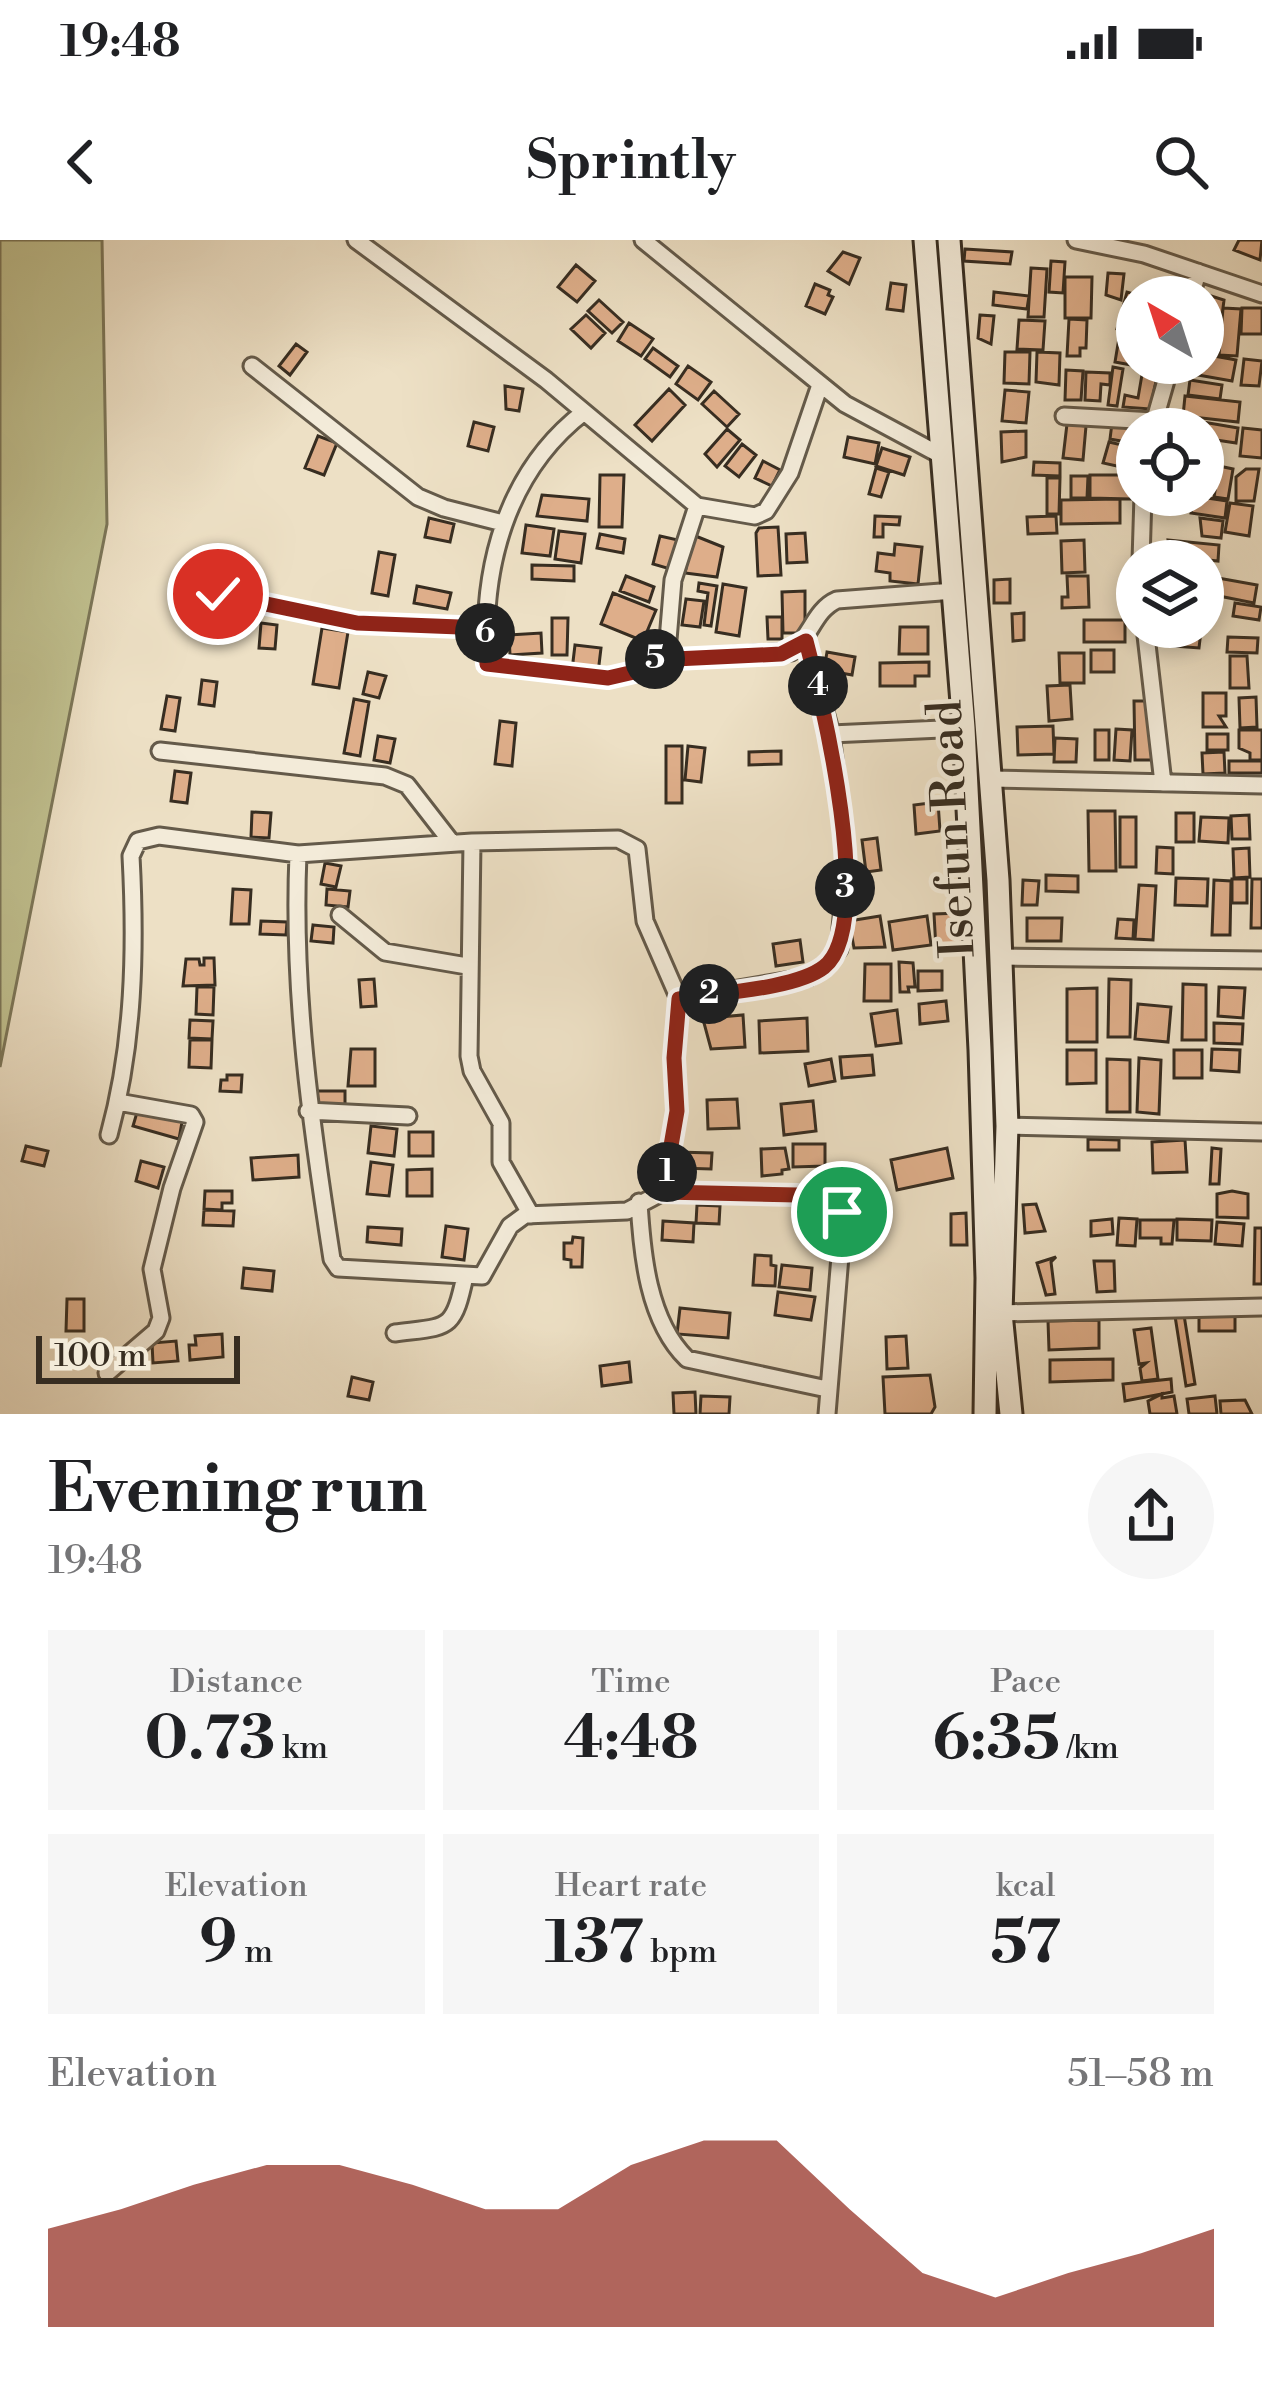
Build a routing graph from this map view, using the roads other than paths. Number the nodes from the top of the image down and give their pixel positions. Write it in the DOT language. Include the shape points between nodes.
graph roads {
  1 [pos="356,240"];
  2 [pos="644,240"];
  3 [pos="925,240"];
  4 [pos="949,240"];
  5 [pos="1076,240"];
  6 [pos="1147,247"];
  7 [pos="1198,272"];
  8 [pos="1197,276"];
  9 [pos="1262,294"];
  10 [pos="252,366"];
  11 [pos="820,385"];
  12 [pos="845,404"];
  13 [pos="815,410"];
  14 [pos="584,412"];
  15 [pos="1064,416"];
  16 [pos="1116,421"];
  17 [pos="941,456"];
  18 [pos="697,506"];
  19 [pos="503,523"];
  20 [pos="954,591"];
  21 [pos="218,594"];
  22 [pos="485,628"];
  23 [pos="806,641"];
  24 [pos="1147,648"];
  25 [pos="667,652"];
  26 [pos="964,728"];
  27 [pos="831,734"];
  28 [pos="160,751"];
  29 [pos="991,779"];
  30 [pos="1163,783"];
  31 [pos="1262,785"];
  32 [pos="472,842"];
  33 [pos="452,843"];
  34 [pos="298,854"];
  35 [pos="340,915"];
  36 [pos="1000,957"];
  37 [pos="1262,960"];
  38 [pos="467,966"];
  39 [pos="679,999"];
  40 [pos="118,1102"];
  41 [pos="308,1112"];
  42 [pos="408,1116"];
  43 [pos="1007,1126"];
  44 [pos="1262,1132"];
  45 [pos="109,1135"];
  46 [pos="663,1192"];
  47 [pos="639,1202"];
  48 [pos="532,1215"];
  49 [pos="465,1276"];
  50 [pos="1262,1307"];
  51 [pos="1001,1312"];
  52 [pos="395,1333"];
  53 [pos="107,1373"];
  54 [pos="827,1389"];
  55 [pos="827,1414"];
  56 [pos="985,1414"];
  57 [pos="1011,1414"];
  1 -- 14 [label="street"];
  2 -- 11 [label="street"];
  3 -- 17 [label="street, Isefun Road"];
  4 -- 29 [label="street, Isefun Road"];
  5 -- 6 [label="street"];
  6 -- 7 [label="street"];
  7 -- 8 [label="street"];
  7 -- 9 [label="street"];
  10 -- 19 [label="street" via="418,497"];
  11 -- 12 [label="street"];
  11 -- 13 [label="street"];
  12 -- 13 [label="street"];
  12 -- 17 [label="street"];
  13 -- 18 [label="street" via="766,511 755,517"];
  14 -- 18 [label="street"];
  14 -- 19 [label="street" via="531,464"];
  15 -- 16 [label="street"];
  17 -- 20 [label="street, Isefun Road"];
  18 -- 25 [label="street" via="673,580"];
  19 -- 22 [label="street"];
  20 -- 23 [label="street" via="837,600 817,616"];
  20 -- 26 [label="street, Isefun Road"];
  21 -- 22 [label="street" via="357,623"];
  22 -- 25 [label="street" via="487,664 608,678"];
  23 -- 25 [label="street" via="781,654 675,659"];
  23 -- 27 [label="street"];
  24 -- 30 [label="street"];
  26 -- 27 [label="street"];
  26 -- 56 [label="street, Isefun Road" via="987,1278"];
  27 -- 39 [label="street" via="847,865 839,949 808,977"];
  28 -- 33 [label="street" via="385,776 407,785"];
  29 -- 30 [label="street"];
  29 -- 36 [label="street, Isefun Road"];
  30 -- 31 [label="street"];
  32 -- 33 [label="street"];
  32 -- 38 [label="street"];
  32 -- 39 [label="street" via="618,839 637,848 645,921"];
  33 -- 34 [label="street"];
  34 -- 40 [label="street" via="158,836 138,842 131,856 133,990"];
  34 -- 41 [label="street" via="295,932"];
  35 -- 38 [label="street" via="385,952"];
  36 -- 37 [label="street"];
  36 -- 43 [label="street, Isefun Road"];
  38 -- 48 [label="street" via="472,1071 501,1123 501,1162"];
  39 -- 46 [label="street" via="677,1111"];
  40 -- 45 [label="street"];
  40 -- 53 [label="street" via="195,1122 152,1269 161,1318"];
  41 -- 42 [label="street"];
  41 -- 49 [label="street" via="338,1268"];
  43 -- 44 [label="street"];
  43 -- 51 [label="street, Isefun Road"];
  46 -- 47 [label="street"];
  46 -- 54 [label="street" via="797,1195 836,1204 843,1220"];
  47 -- 48 [label="street" via="627,1211"];
  47 -- 54 [label="street" via="643,1262 671,1344 687,1359"];
  48 -- 49 [label="street" via="510,1226 482,1276"];
  49 -- 52 [label="street" via="447,1327"];
  50 -- 51 [label="street"];
  51 -- 57 [label="street, Isefun Road"];
  54 -- 55 [label="street"];
}
